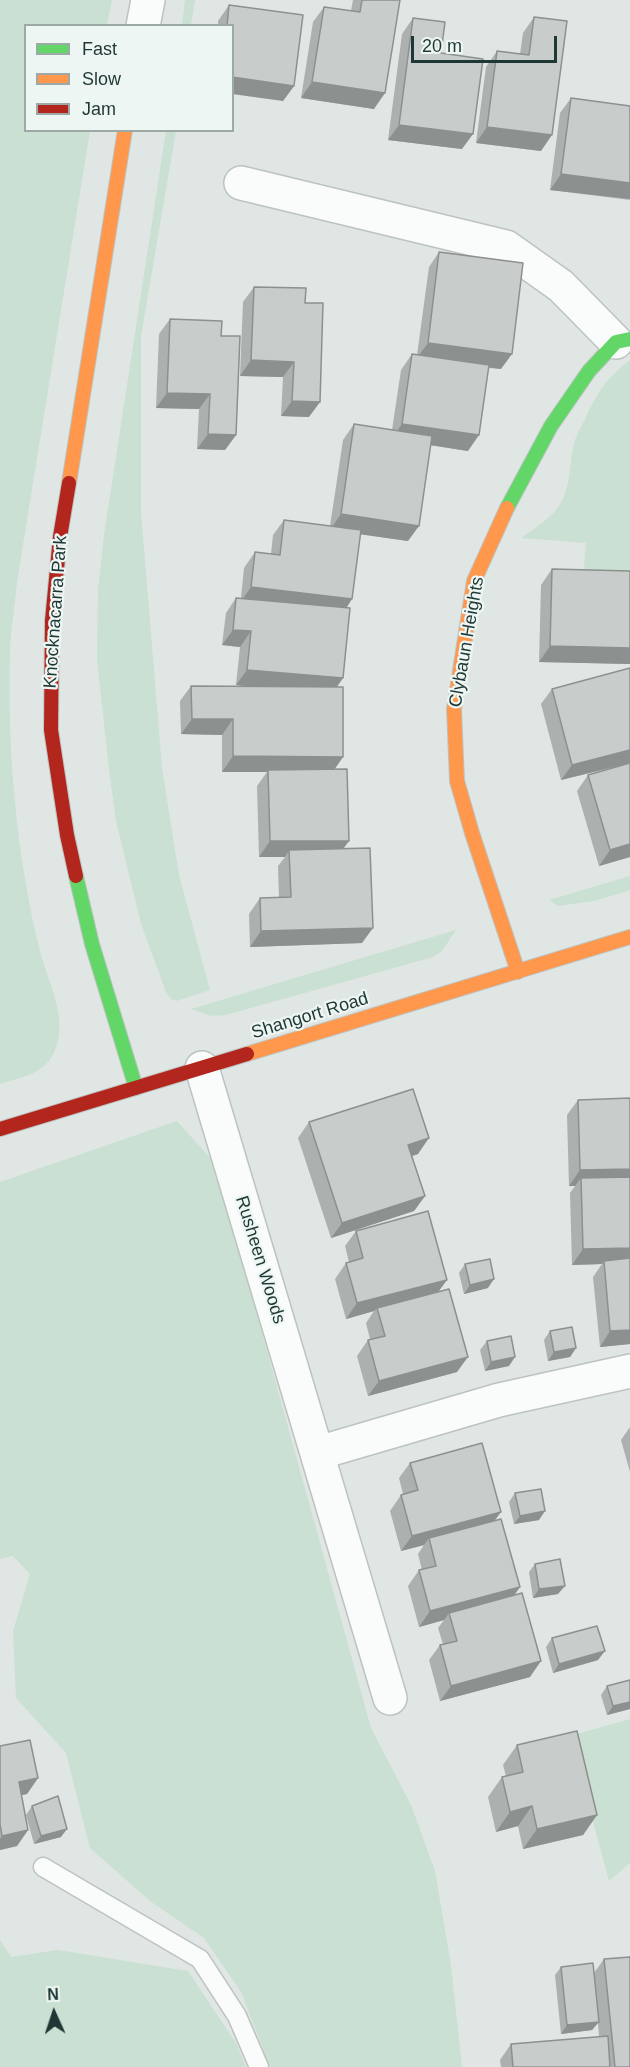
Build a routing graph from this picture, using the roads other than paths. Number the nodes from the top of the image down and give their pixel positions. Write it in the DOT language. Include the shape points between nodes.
graph roads {
  1 [pos="148,0"];
  2 [pos="143,24"];
  3 [pos="125,132"];
  4 [pos="241,183"];
  5 [pos="623,340"];
  6 [pos="630,937"];
  7 [pos="518,972"];
  8 [pos="202,1068"];
  9 [pos="136,1088"];
  10 [pos="0,1129"];
  11 [pos="630,1371"];
  12 [pos="318,1453"];
  13 [pos="390,1698"];
  14 [pos="43,1868"];
  15 [pos="260,2067"];
  1 -- 2 [label="street"];
  3 -- 9 [label="street, Knocknacarra Park" via="60,537 52,621 51,730 67,835 92,944"];
  4 -- 5 [label="street, Clybaun Heights" via="506,247 561,286"];
  5 -- 7 [label="street, Clybaun Heights" via="589,371 551,426 502,517 474,581 456,697 457,781"];
  6 -- 7 [label="street, Shangort Road"];
  7 -- 8 [label="street, Shangort Road"];
  8 -- 9 [label="street, Shangort Road"];
  8 -- 12 [label="street, Rusheen Woods"];
  9 -- 10 [label="street, Shangort Road"];
  11 -- 12 [label="street" via="499,1400"];
  12 -- 13 [label="street, Rusheen Woods"];
  14 -- 15 [label="lane" via="200,1959 237,2016"];
}
